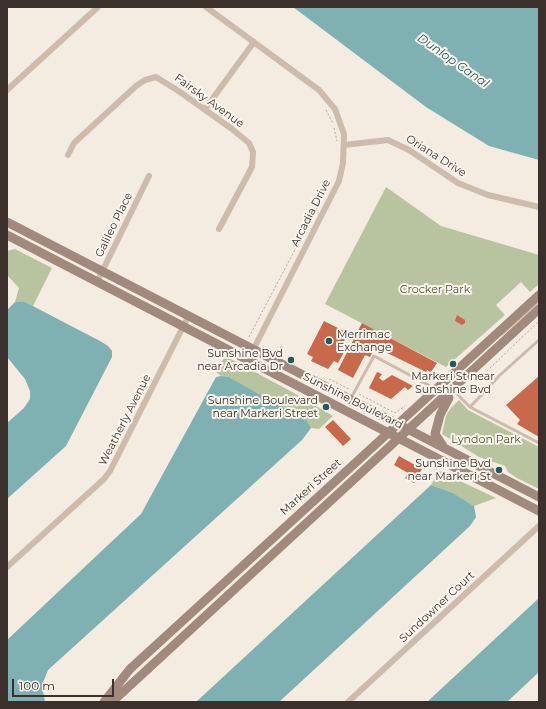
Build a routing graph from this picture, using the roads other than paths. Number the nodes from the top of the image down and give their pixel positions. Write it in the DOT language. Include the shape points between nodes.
graph roads {
  1 [pos="98,7"];
  2 [pos="206,7"];
  3 [pos="254,42"];
  4 [pos="7,90"];
  5 [pos="205,109"];
  6 [pos="341,146"];
  7 [pos="68,154"];
  8 [pos="149,176"];
  9 [pos="539,207"];
  10 [pos="7,222"];
  11 [pos="16,226"];
  12 [pos="219,229"];
  13 [pos="8,237"];
  14 [pos="102,271"];
  15 [pos="97,282"];
  16 [pos="539,296"];
  17 [pos="539,301"];
  18 [pos="539,310"];
  19 [pos="189,316"];
  20 [pos="184,327"];
  21 [pos="539,340"];
  22 [pos="490,341"];
  23 [pos="253,349"];
  24 [pos="248,360"];
  25 [pos="436,389"];
  26 [pos="453,390"];
  27 [pos="353,396"];
  28 [pos="470,407"];
  29 [pos="398,425"];
  30 [pos="409,430"];
  31 [pos="388,433"];
  32 [pos="400,439"];
  33 [pos="539,443"];
  34 [pos="447,449"];
  35 [pos="539,497"];
  36 [pos="539,511"];
  37 [pos="539,526"];
  38 [pos="259,551"];
  39 [pos="267,560"];
  40 [pos="7,567"];
  41 [pos="118,690"];
  42 [pos="104,702"];
  43 [pos="112,702"];
  44 [pos="348,702"];
  1 -- 4 [label="street"];
  2 -- 3 [label="street, Arcadia Drive"];
  3 -- 5 [label="street"];
  3 -- 6 [label="street, Arcadia Drive" via="319,90 336,109 344,134"];
  5 -- 7 [label="street, Fairsky Avenue" via="165,81 156,77 145,80 74,143"];
  5 -- 12 [label="street, Fairsky Avenue" via="249,143 253,152 252,167"];
  6 -- 9 [label="street, Oriana Drive" via="388,140 409,150 458,183 488,195"];
  6 -- 23 [label="street, Arcadia Drive" via="343,163 339,181"];
  8 -- 14 [label="street, Galileo Place"];
  10 -- 11 [label="main road, Sunshine Boulevard"];
  11 -- 13 [label="street"];
  11 -- 14 [label="main road, Sunshine Boulevard"];
  13 -- 15 [label="main road, Sunshine Boulevard"];
  14 -- 15 [label="street, Galileo Place"];
  14 -- 19 [label="main road, Sunshine Boulevard"];
  15 -- 20 [label="main road, Sunshine Boulevard"];
  16 -- 22 [label="main road, Markeri Street"];
  17 -- 22 [label="lane" via="505,332"];
  18 -- 26 [label="main road, Markeri Street"];
  19 -- 20 [label="street, Weatherly Avenue"];
  19 -- 23 [label="main road, Sunshine Boulevard"];
  20 -- 24 [label="main road, Sunshine Boulevard"];
  20 -- 40 [label="street, Weatherly Avenue" via="110,471"];
  21 -- 28 [label="lane" via="500,375"];
  22 -- 25 [label="main road, Markeri Street"];
  23 -- 24 [label="street, Arcadia Drive"];
  23 -- 27 [label="main road, Sunshine Boulevard"];
  24 -- 31 [label="main road, Sunshine Boulevard"];
  25 -- 27 [label="lane" via="374,356"];
  25 -- 29 [label="main road, Markeri Street"];
  26 -- 28 [label="lane"];
  26 -- 30 [label="main road, Markeri Street"];
  26 -- 34 [label="main road" via="440,415 435,434"];
  27 -- 29 [label="main road, Sunshine Boulevard"];
  28 -- 33 [label="lane"];
  29 -- 30 [label="main road, Sunshine Boulevard"];
  29 -- 31 [label="main road, Markeri Street"];
  30 -- 32 [label="main road, Markeri Street"];
  30 -- 34 [label="main road, Sunshine Boulevard"];
  31 -- 32 [label="main road, Sunshine Boulevard"];
  31 -- 38 [label="main road, Markeri Street"];
  32 -- 36 [label="main road, Sunshine Boulevard"];
  32 -- 39 [label="main road, Markeri Street"];
  34 -- 35 [label="main road, Sunshine Boulevard"];
  37 -- 44 [label="street, Sundowner Court"];
  38 -- 39 [label="main road"];
  38 -- 41 [label="main road, Markeri Street" via="130,669"];
  39 -- 41 [label="main road, Markeri Street"];
  41 -- 42 [label="main road, Markeri Street"];
  41 -- 43 [label="main road, Markeri Street"];
}
